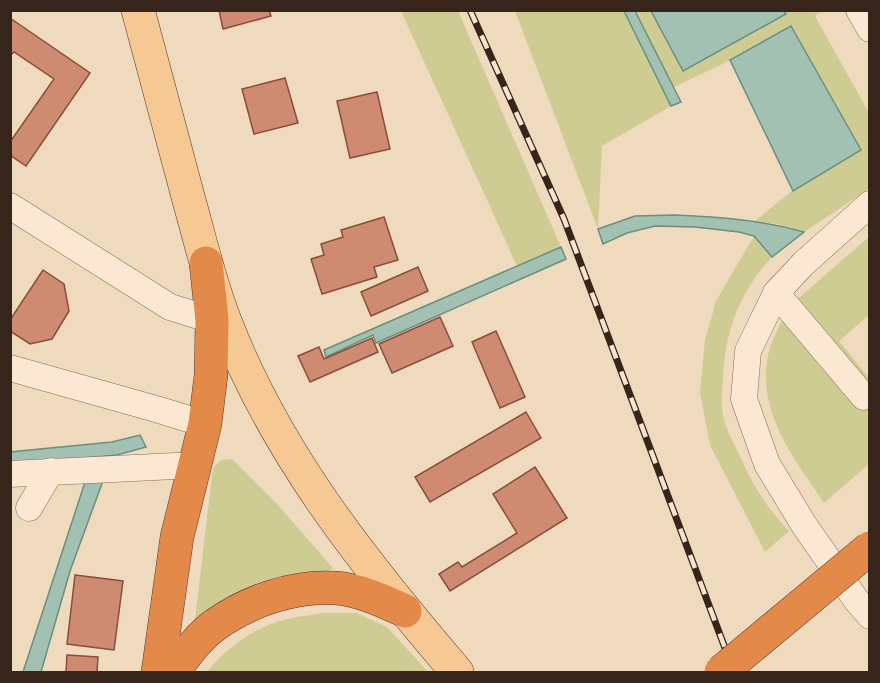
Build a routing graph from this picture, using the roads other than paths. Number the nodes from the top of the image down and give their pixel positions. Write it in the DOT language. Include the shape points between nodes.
graph roads {
  1 [pos="138,10"];
  2 [pos="859,10"];
  3 [pos="870,29"];
  4 [pos="870,204"];
  5 [pos="10,206"];
  6 [pos="206,263"];
  7 [pos="776,293"];
  8 [pos="212,320"];
  9 [pos="10,368"];
  10 [pos="864,397"];
  11 [pos="205,424"];
  12 [pos="196,465"];
  13 [pos="51,471"];
  14 [pos="10,474"];
  15 [pos="29,508"];
  16 [pos="870,548"];
  17 [pos="405,611"];
  18 [pos="870,616"];
  19 [pos="158,672"];
  20 [pos="173,672"];
  21 [pos="457,672"];
  22 [pos="721,672"];
  1 -- 6 [label="main road"];
  2 -- 3 [label="street"];
  4 -- 7 [label="street" via="802,264"];
  5 -- 8 [label="street" via="170,307"];
  6 -- 8 [label="highway"];
  6 -- 17 [label="main road" via="224,321 293,457 346,535"];
  7 -- 10 [label="street"];
  7 -- 18 [label="street" via="748,351 744,399 767,464 804,525"];
  8 -- 11 [label="highway"];
  9 -- 11 [label="street"];
  11 -- 12 [label="highway"];
  12 -- 13 [label="street"];
  12 -- 19 [label="highway" via="177,537"];
  13 -- 14 [label="street"];
  13 -- 15 [label="street"];
  16 -- 22 [label="highway, bridge"];
  17 -- 20 [label="highway" via="338,588 305,588 241,609 214,626 190,648"];
  17 -- 21 [label="main road"];
}
